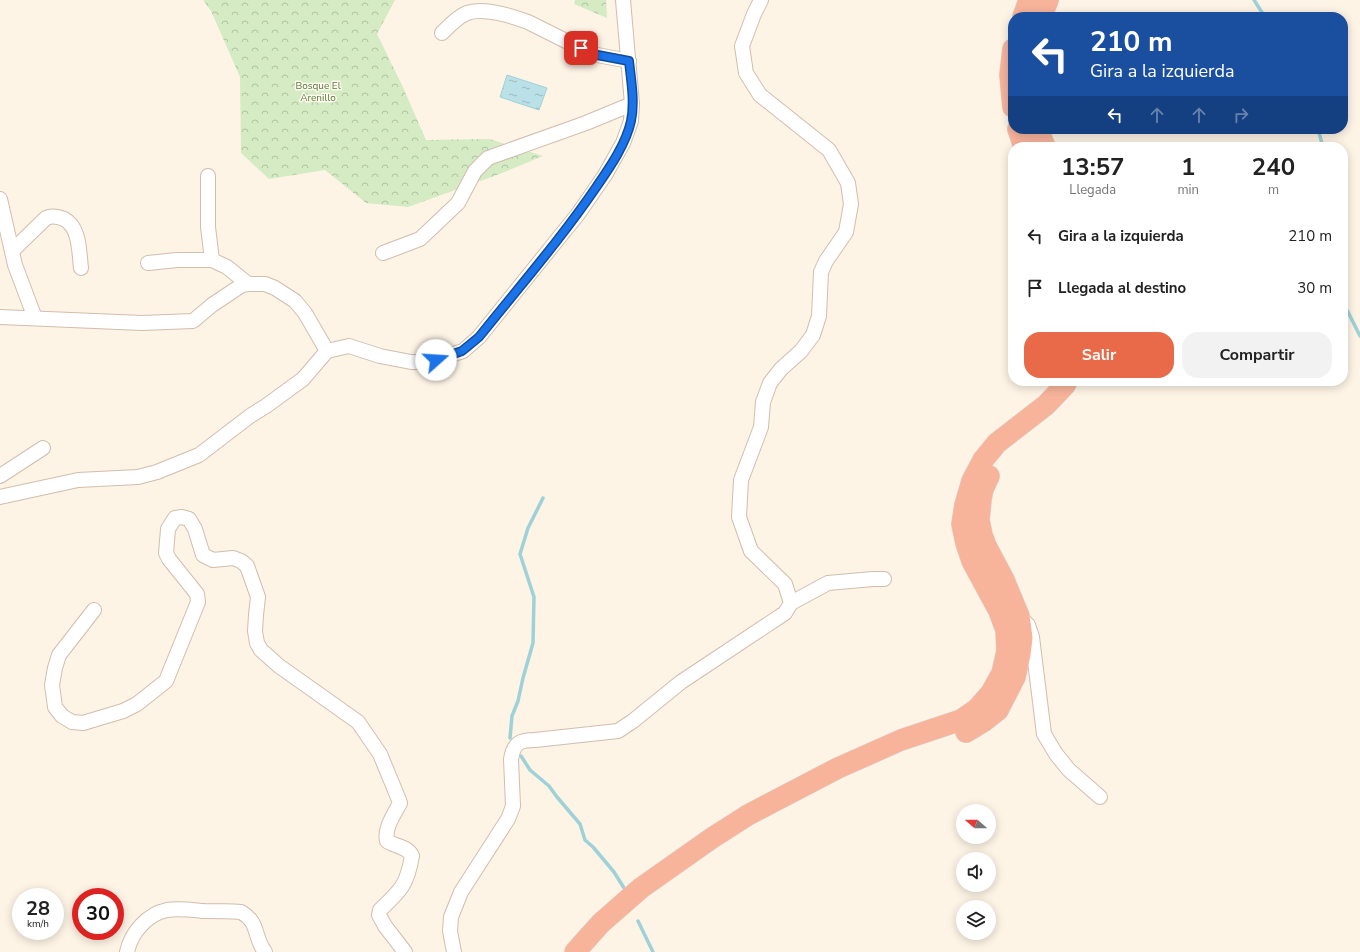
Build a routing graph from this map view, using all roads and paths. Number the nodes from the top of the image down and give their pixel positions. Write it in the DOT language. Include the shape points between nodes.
graph roads {
  1 [pos="623,0"];
  2 [pos="761,0"];
  3 [pos="1030,0"];
  4 [pos="1048,0"];
  5 [pos="1024,12"];
  6 [pos="1043,12"];
  7 [pos="442,33"];
  8 [pos="629,61"];
  9 [pos="632,104"];
  10 [pos="208,176"];
  11 [pos="0,199"];
  12 [pos="12,251"];
  13 [pos="383,253"];
  14 [pos="212,260"];
  15 [pos="148,263"];
  16 [pos="81,268"];
  17 [pos="248,284"];
  18 [pos="0,317"];
  19 [pos="34,318"];
  20 [pos="327,352"];
  21 [pos="1064,386"];
  22 [pos="1076,386"];
  23 [pos="43,448"];
  24 [pos="0,476"];
  25 [pos="0,497"];
  26 [pos="884,579"];
  27 [pos="791,603"];
  28 [pos="94,610"];
  29 [pos="1020,616"];
  30 [pos="1100,797"];
  31 [pos="128,952"];
  32 [pos="265,952"];
  33 [pos="405,952"];
  34 [pos="454,952"];
  35 [pos="575,952"];
  36 [pos="592,952"];
  1 -- 8 [label="street"];
  2 -- 27 [label="street" via="742,46 746,74 760,95 829,150 848,183 851,204 846,232 821,272 819,316 813,336 770,383 763,402 761,427 741,480 740,517 751,551 785,584"];
  3 -- 5 [label="highway"];
  4 -- 6 [label="highway"];
  7 -- 8 [label="street" via="467,13 488,12 528,22 592,54"];
  8 -- 9 [label="street"];
  9 -- 13 [label="street" via="488,158 475,171 458,203 420,239"];
  9 -- 20 [label="street" via="631,121 623,143 605,175 578,214 479,337 462,351 428,362 411,362 380,356 349,346"];
  10 -- 14 [label="street" via="208,227"];
  11 -- 12 [label="street"];
  12 -- 16 [label="street" via="46,218 60,217 70,222 75,229"];
  12 -- 19 [label="street"];
  14 -- 15 [label="street"];
  14 -- 17 [label="street" via="227,267"];
  17 -- 19 [label="street" via="242,285 212,305 193,321 142,323"];
  17 -- 20 [label="street" via="265,284 295,301 305,313"];
  18 -- 19 [label="street"];
  20 -- 25 [label="street" via="304,379 194,457 138,477 78,480"];
  21 -- 35 [label="highway" via="1046,405 997,443 983,460 972,481 965,505 962,524 966,543 972,561 999,611 1006,630 1007,651 1002,673 991,693 977,709 961,720 901,740 838,768 748,815 641,888 601,923"];
  22 -- 29 [label="highway" via="1053,415 1003,456 993,468 983,489 979,520 982,535"];
  23 -- 24 [label="street"];
  26 -- 27 [label="street" via="828,583"];
  27 -- 34 [label="street" via="785,613 681,682 618,731 523,740 516,746 511,760 513,806 508,819 461,892 451,917 450,930"];
  28 -- 33 [label="street" via="59,655 52,685 55,707 62,716 72,722 83,724 138,704 166,681 198,602 197,594 166,553 168,529 176,518 189,519 203,555 208,559 233,558 247,566 258,597 256,631 261,650 279,666 358,722 380,754 399,800 400,804 388,827 387,841 408,850 412,856 406,882 380,910 379,915"];
  29 -- 30 [label="street" via="1032,637 1044,734 1069,770"];
  29 -- 36 [label="highway" via="1022,638 1015,677 998,710 984,721 940,742 901,754 857,773 738,837 680,873 617,925"];
  31 -- 32 [label="street" via="130,941 140,926 154,914 167,910 183,910 241,912 253,922"];
}
